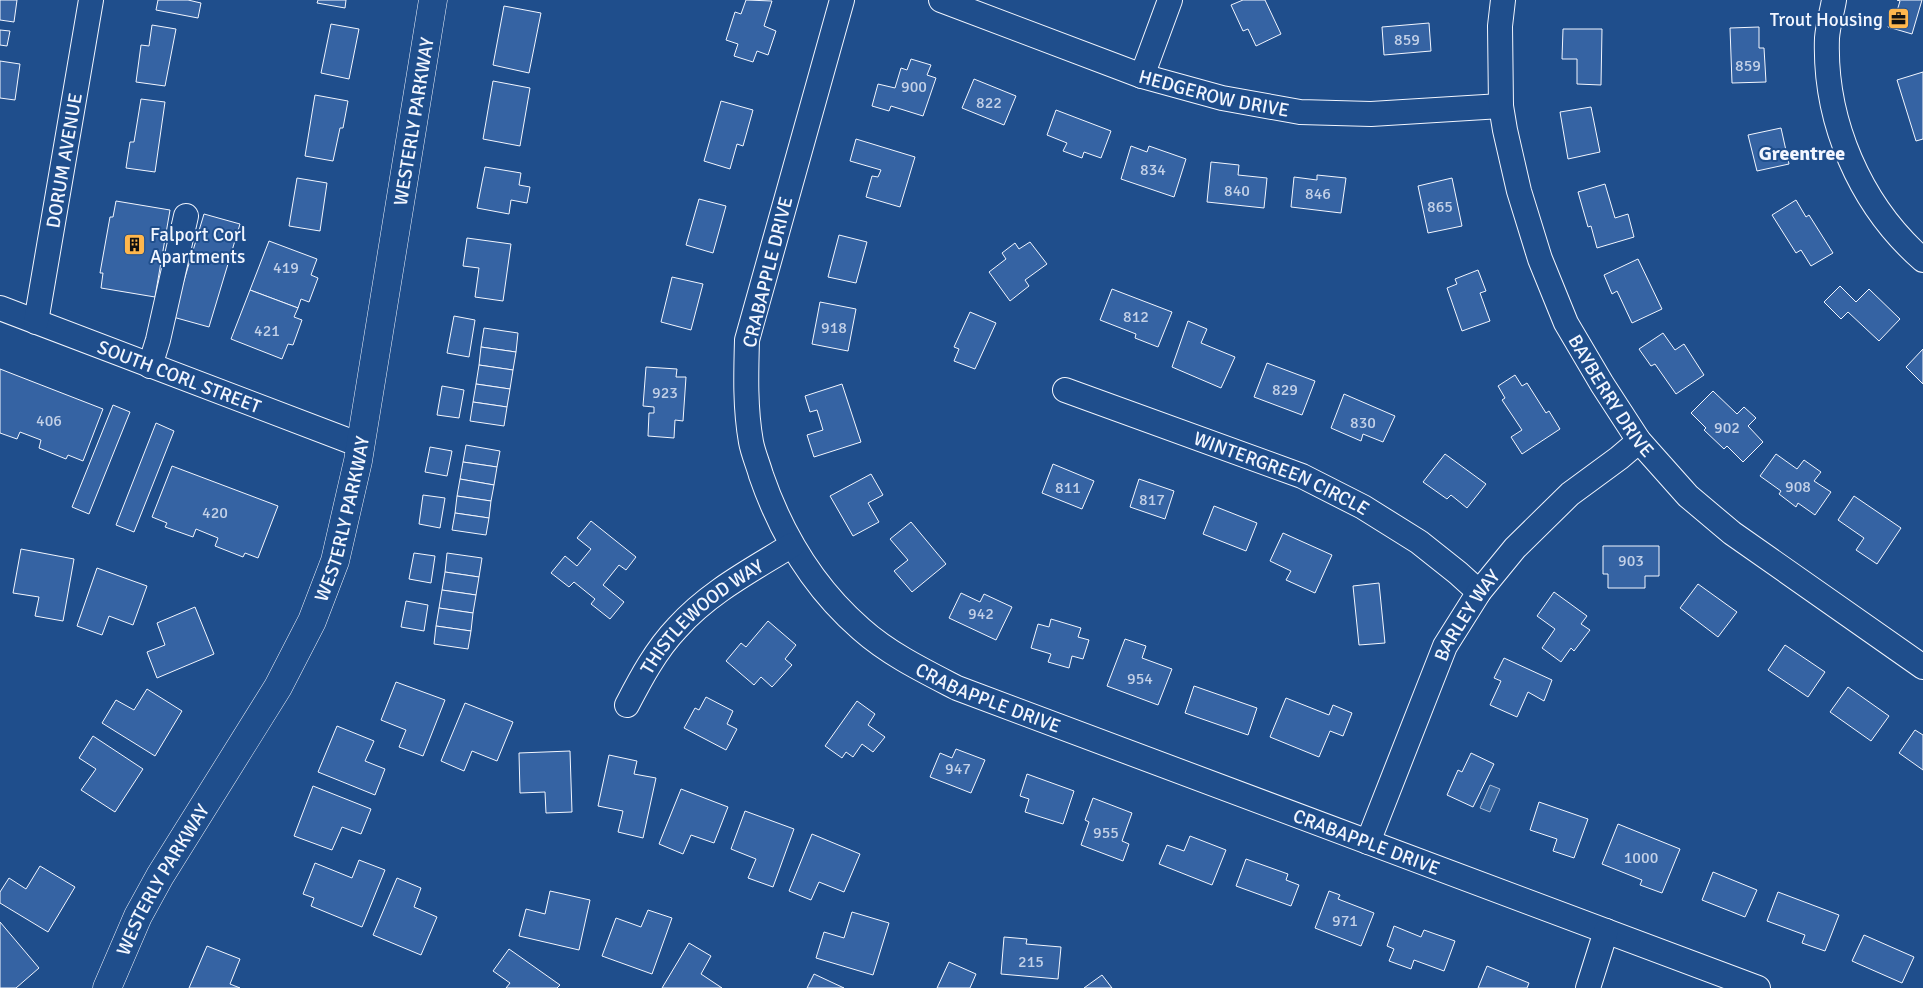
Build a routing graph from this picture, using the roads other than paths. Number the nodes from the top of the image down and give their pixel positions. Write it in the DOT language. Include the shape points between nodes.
graph roads {
  1 [pos="90,0"];
  2 [pos="433,0"];
  3 [pos="842,0"];
  4 [pos="941,0"];
  5 [pos="1170,0"];
  6 [pos="1503,0"];
  7 [pos="1834,0"];
  8 [pos="1142,76"];
  9 [pos="1501,106"];
  10 [pos="186,216"];
  11 [pos="1923,260"];
  12 [pos="0,308"];
  13 [pos="36,322"];
  14 [pos="150,366"];
  15 [pos="1065,390"];
  16 [pos="1639,441"];
  17 [pos="360,445"];
  18 [pos="792,546"];
  19 [pos="1479,592"];
  20 [pos="1923,667"];
  21 [pos="627,705"];
  22 [pos="1368,842"];
  23 [pos="1606,931"];
  24 [pos="107,988"];
  25 [pos="1588,988"];
  26 [pos="1758,988"];
  1 -- 13 [label="street, DORUM AVENUE"];
  2 -- 17 [label="main road, WESTERLY PARKWAY"];
  3 -- 18 [label="street, CRABAPPLE DRIVE" via="747,340 745,389 751,444 770,501"];
  4 -- 8 [label="street, HEDGEROW DRIVE"];
  5 -- 8 [label="street"];
  6 -- 9 [label="street, BAYBERRY DRIVE" via="1500,26"];
  7 -- 11 [label="street" via="1827,37 1829,78 1833,111 1844,147 1857,175 1885,219"];
  8 -- 9 [label="street, HEDGEROW DRIVE" via="1222,98 1300,112 1371,114"];
  9 -- 16 [label="street, BAYBERRY DRIVE" via="1519,191 1540,259 1566,323"];
  10 -- 14 [label="street"];
  12 -- 13 [label="street, SOUTH CORL STREET"];
  13 -- 14 [label="street, SOUTH CORL STREET"];
  14 -- 17 [label="street, SOUTH CORL STREET"];
  15 -- 19 [label="street, WINTERGREEN CIRCLE" via="1302,476 1363,507 1419,542"];
  16 -- 19 [label="street, BARLEY WAY" via="1570,494 1515,548"];
  16 -- 20 [label="street, BAYBERRY DRIVE" via="1688,496 1732,533"];
  17 -- 24 [label="main road, WESTERLY PARKWAY" via="337,553 312,620 264,711 156,882"];
  18 -- 21 [label="street, THISTLEWOOD WAY" via="708,598 658,651"];
  18 -- 22 [label="street, CRABAPPLE DRIVE" via="821,586 861,629 909,663 957,688"];
  19 -- 22 [label="street, BARLEY WAY" via="1445,646"];
  22 -- 23 [label="street, CRABAPPLE DRIVE"];
  23 -- 25 [label="street"];
  23 -- 26 [label="street, CRABAPPLE DRIVE"];
}
